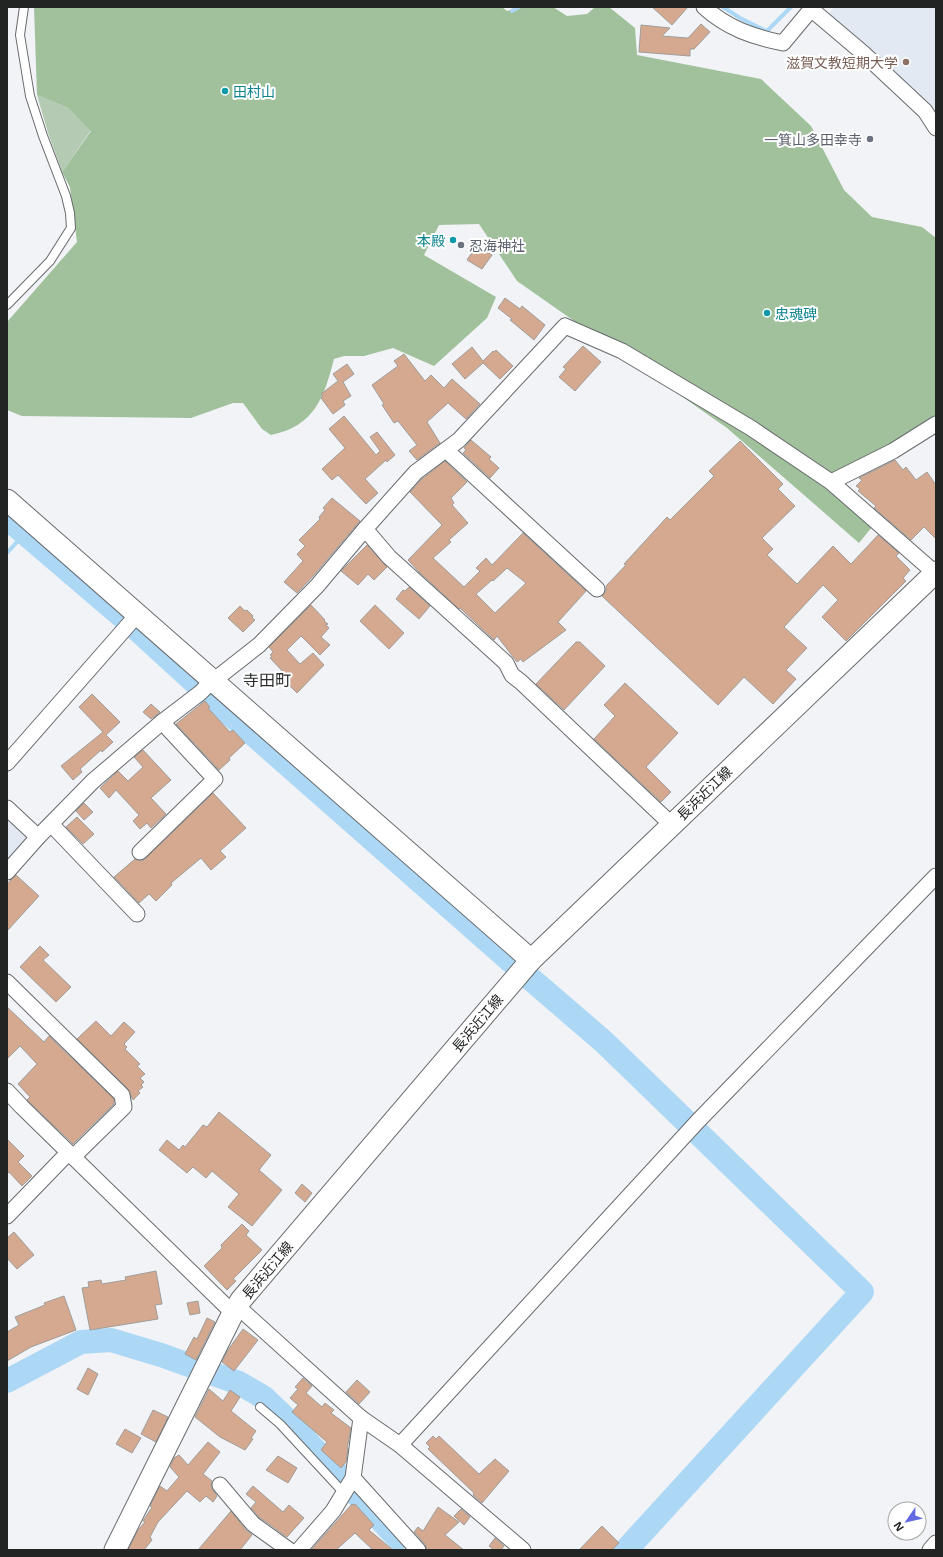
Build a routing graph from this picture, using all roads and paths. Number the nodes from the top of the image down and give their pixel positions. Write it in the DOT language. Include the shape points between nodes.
graph roads {
  1 [pos="24,7"];
  2 [pos="704,7"];
  3 [pos="812,8"];
  4 [pos="936,128"];
  5 [pos="7,305"];
  6 [pos="936,424"];
  7 [pos="446,450"];
  8 [pos="831,482"];
  9 [pos="7,500"];
  10 [pos="365,529"];
  11 [pos="936,572"];
  12 [pos="596,589"];
  13 [pos="132,620"];
  14 [pos="207,686"];
  15 [pos="162,722"];
  16 [pos="7,764"];
  17 [pos="7,808"];
  18 [pos="51,824"];
  19 [pos="671,824"];
  20 [pos="38,837"];
  21 [pos="140,852"];
  22 [pos="7,872"];
  23 [pos="936,876"];
  24 [pos="137,914"];
  25 [pos="531,960"];
  26 [pos="7,982"];
  27 [pos="7,1091"];
  28 [pos="71,1155"];
  29 [pos="7,1216"];
  30 [pos="235,1310"];
  31 [pos="260,1407"];
  32 [pos="361,1418"];
  33 [pos="400,1445"];
  34 [pos="220,1485"];
  35 [pos="348,1485"];
  36 [pos="936,1543"];
  37 [pos="115,1550"];
  38 [pos="289,1550"];
  39 [pos="299,1550"];
  40 [pos="418,1550"];
  41 [pos="523,1550"];
  42 [pos="930,1550"];
  1 -- 5 [label="lane" via="20,35 30,96 66,196 71,228 50,261"];
  2 -- 3 [label="street" via="740,31 784,43"];
  3 -- 4 [label="street" via="925,111"];
  6 -- 8 [label="street" via="893,451"];
  7 -- 8 [label="street" via="459,440 565,326 622,351 751,428"];
  7 -- 10 [label="street" via="416,472"];
  7 -- 12 [label="street"];
  8 -- 11 [label="street"];
  9 -- 13 [label="main road"];
  10 -- 14 [label="street" via="317,586 264,639"];
  10 -- 19 [label="street" via="390,557 506,662 512,675"];
  11 -- 19 [label="main road, 長浜近江線"];
  13 -- 14 [label="main road"];
  13 -- 16 [label="street"];
  14 -- 15 [label="street"];
  14 -- 25 [label="main road"];
  15 -- 18 [label="street" via="93,781"];
  15 -- 21 [label="street" via="215,779"];
  17 -- 20 [label="street"];
  18 -- 20 [label="street"];
  18 -- 24 [label="street"];
  19 -- 25 [label="main road, 長浜近江線"];
  20 -- 22 [label="street"];
  23 -- 33 [label="street" via="691,1128"];
  25 -- 30 [label="main road, 長浜近江線"];
  26 -- 28 [label="street" via="122,1096 124,1107"];
  27 -- 28 [label="street"];
  28 -- 29 [label="street"];
  28 -- 30 [label="street"];
  30 -- 32 [label="street"];
  30 -- 37 [label="main road, 長浜近江線"];
  31 -- 35 [label="lane"];
  32 -- 33 [label="street"];
  32 -- 35 [label="street"];
  33 -- 41 [label="street"];
  34 -- 38 [label="street" via="254,1524"];
  35 -- 39 [label="street" via="333,1511"];
  35 -- 40 [label="street"];
  36 -- 42 [label="street"];
}
